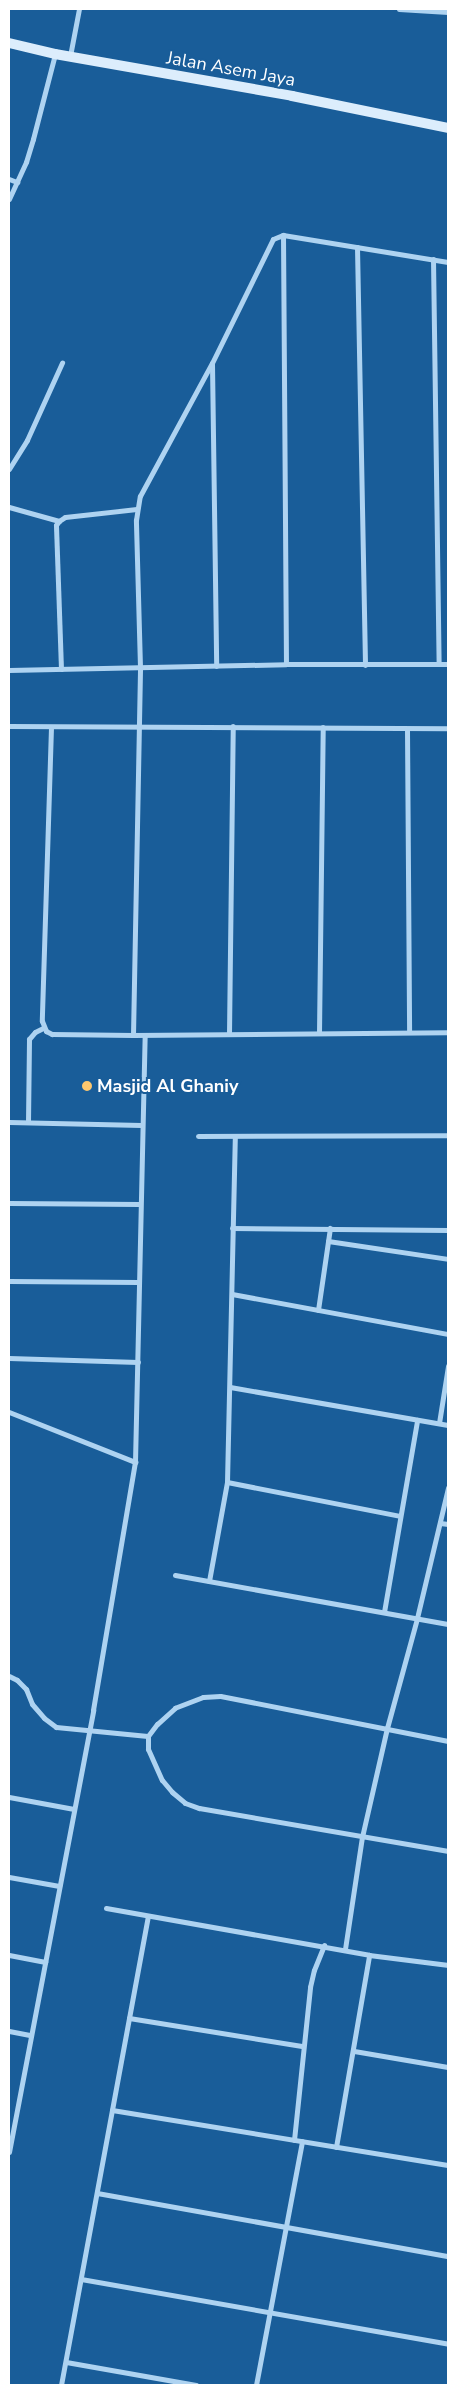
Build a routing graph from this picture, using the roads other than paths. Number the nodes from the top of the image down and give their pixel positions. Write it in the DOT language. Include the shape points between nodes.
graph roads {
  1 [pos="79,9"];
  2 [pos="399,9"];
  3 [pos="448,12"];
  4 [pos="9,43"];
  5 [pos="55,54"];
  6 [pos="70,56"];
  7 [pos="448,128"];
  8 [pos="9,179"];
  9 [pos="17,182"];
  10 [pos="9,199"];
  11 [pos="284,236"];
  12 [pos="357,247"];
  13 [pos="433,259"];
  14 [pos="448,262"];
  15 [pos="62,363"];
  16 [pos="212,363"];
  17 [pos="9,469"];
  18 [pos="9,507"];
  19 [pos="137,509"];
  20 [pos="58,520"];
  21 [pos="286,664"];
  22 [pos="439,664"];
  23 [pos="448,664"];
  24 [pos="365,665"];
  25 [pos="216,666"];
  26 [pos="140,667"];
  27 [pos="61,669"];
  28 [pos="9,670"];
  29 [pos="9,726"];
  30 [pos="234,726"];
  31 [pos="51,727"];
  32 [pos="323,727"];
  33 [pos="138,728"];
  34 [pos="448,728"];
  35 [pos="407,729"];
  36 [pos="43,1028"];
  37 [pos="409,1032"];
  38 [pos="448,1032"];
  39 [pos="229,1034"];
  40 [pos="319,1034"];
  41 [pos="133,1035"];
  42 [pos="145,1035"];
  43 [pos="9,1122"];
  44 [pos="28,1122"];
  45 [pos="141,1125"];
  46 [pos="448,1135"];
  47 [pos="198,1136"];
  48 [pos="235,1136"];
  49 [pos="9,1204"];
  50 [pos="139,1204"];
  51 [pos="232,1228"];
  52 [pos="330,1228"];
  53 [pos="448,1230"];
  54 [pos="328,1241"];
  55 [pos="448,1259"];
  56 [pos="9,1281"];
  57 [pos="138,1282"];
  58 [pos="232,1294"];
  59 [pos="318,1310"];
  60 [pos="448,1334"];
  61 [pos="9,1358"];
  62 [pos="138,1362"];
  63 [pos="448,1366"];
  64 [pos="230,1387"];
  65 [pos="9,1412"];
  66 [pos="416,1420"];
  67 [pos="439,1424"];
  68 [pos="448,1425"];
  69 [pos="135,1462"];
  70 [pos="227,1482"];
  71 [pos="448,1488"];
  72 [pos="400,1516"];
  73 [pos="440,1523"];
  74 [pos="448,1524"];
  75 [pos="175,1575"];
  76 [pos="209,1581"];
  77 [pos="384,1612"];
  78 [pos="417,1618"];
  79 [pos="448,1624"];
  80 [pos="9,1676"];
  81 [pos="387,1728"];
  82 [pos="88,1732"];
  83 [pos="148,1736"];
  84 [pos="448,1741"];
  85 [pos="9,1797"];
  86 [pos="74,1809"];
  87 [pos="362,1837"];
  88 [pos="448,1851"];
  89 [pos="9,1877"];
  90 [pos="59,1886"];
  91 [pos="106,1908"];
  92 [pos="148,1917"];
  93 [pos="324,1945"];
  94 [pos="345,1949"];
  95 [pos="9,1955"];
  96 [pos="369,1955"];
  97 [pos="45,1962"];
  98 [pos="448,1965"];
  99 [pos="129,2018"];
  100 [pos="9,2031"];
  101 [pos="30,2035"];
  102 [pos="302,2046"];
  103 [pos="354,2050"];
  104 [pos="448,2068"];
  105 [pos="9,2107"];
  106 [pos="16,2108"];
  107 [pos="112,2110"];
  108 [pos="294,2140"];
  109 [pos="302,2141"];
  110 [pos="336,2147"];
  111 [pos="9,2152"];
  112 [pos="448,2165"];
  113 [pos="97,2193"];
  114 [pos="286,2227"];
  115 [pos="448,2256"];
  116 [pos="81,2279"];
  117 [pos="270,2312"];
  118 [pos="448,2344"];
  119 [pos="66,2362"];
  120 [pos="61,2385"];
  121 [pos="196,2385"];
  122 [pos="256,2385"];
  1 -- 6 [label="street"];
  2 -- 3 [label="street"];
  4 -- 5 [label="main road, Jalan Asem Jaya"];
  5 -- 6 [label="main road, Jalan Asem Jaya"];
  5 -- 9 [label="street" via="33,139"];
  6 -- 7 [label="main road, Jalan Asem Jaya"];
  8 -- 9 [label="street"];
  9 -- 10 [label="street"];
  11 -- 12 [label="street"];
  11 -- 16 [label="street" via="273,238"];
  11 -- 21 [label="street"];
  12 -- 13 [label="street"];
  12 -- 24 [label="street"];
  13 -- 14 [label="street"];
  13 -- 22 [label="street"];
  15 -- 17 [label="street" via="27,440"];
  16 -- 19 [label="street" via="140,496"];
  16 -- 25 [label="street"];
  18 -- 20 [label="street"];
  19 -- 20 [label="street"];
  19 -- 26 [label="street"];
  20 -- 27 [label="street"];
  21 -- 24 [label="street"];
  21 -- 25 [label="street"];
  22 -- 23 [label="street"];
  22 -- 24 [label="street"];
  25 -- 26 [label="street"];
  26 -- 27 [label="street"];
  26 -- 33 [label="street"];
  27 -- 28 [label="street"];
  29 -- 31 [label="street"];
  30 -- 32 [label="street"];
  30 -- 33 [label="street"];
  30 -- 39 [label="street"];
  31 -- 33 [label="street"];
  31 -- 36 [label="street"];
  32 -- 35 [label="street"];
  32 -- 40 [label="street"];
  33 -- 41 [label="street"];
  34 -- 35 [label="street"];
  35 -- 37 [label="street"];
  36 -- 41 [label="street" via="52,1034"];
  36 -- 44 [label="street" via="29,1039"];
  37 -- 38 [label="street"];
  37 -- 40 [label="street"];
  39 -- 40 [label="street"];
  39 -- 42 [label="street"];
  41 -- 42 [label="street"];
  42 -- 45 [label="street"];
  43 -- 44 [label="street"];
  44 -- 45 [label="street"];
  45 -- 50 [label="street"];
  46 -- 48 [label="street"];
  47 -- 48 [label="street"];
  48 -- 51 [label="street"];
  49 -- 50 [label="street"];
  50 -- 57 [label="street"];
  51 -- 52 [label="street"];
  51 -- 58 [label="street"];
  52 -- 53 [label="street"];
  52 -- 54 [label="street"];
  54 -- 55 [label="street"];
  54 -- 59 [label="street"];
  56 -- 57 [label="street"];
  57 -- 62 [label="street"];
  58 -- 59 [label="street"];
  58 -- 64 [label="street"];
  59 -- 60 [label="street"];
  61 -- 62 [label="street"];
  62 -- 69 [label="street"];
  63 -- 67 [label="street"];
  64 -- 66 [label="street"];
  64 -- 70 [label="street"];
  65 -- 69 [label="street"];
  66 -- 67 [label="street"];
  66 -- 72 [label="street"];
  67 -- 68 [label="street"];
  69 -- 82 [label="street"];
  70 -- 72 [label="street"];
  70 -- 76 [label="street"];
  71 -- 73 [label="street"];
  72 -- 77 [label="street"];
  73 -- 74 [label="street"];
  73 -- 78 [label="street"];
  75 -- 76 [label="street"];
  76 -- 77 [label="street"];
  77 -- 78 [label="street"];
  78 -- 79 [label="street"];
  78 -- 81 [label="street"];
  80 -- 82 [label="street" via="26,1689 32,1704 56,1727"];
  81 -- 83 [label="street" via="220,1696 203,1697 176,1708"];
  81 -- 84 [label="street"];
  81 -- 87 [label="street"];
  82 -- 83 [label="street"];
  82 -- 86 [label="street"];
  83 -- 87 [label="street" via="148,1749 162,1780 185,1803"];
  85 -- 86 [label="street"];
  86 -- 90 [label="street"];
  87 -- 88 [label="street"];
  87 -- 94 [label="street"];
  89 -- 90 [label="street"];
  90 -- 97 [label="street"];
  91 -- 92 [label="street"];
  92 -- 93 [label="street"];
  92 -- 99 [label="street"];
  93 -- 94 [label="street"];
  93 -- 102 [label="street" via="314,1970"];
  94 -- 96 [label="street"];
  95 -- 97 [label="street"];
  96 -- 98 [label="street"];
  96 -- 103 [label="street"];
  97 -- 101 [label="street"];
  99 -- 102 [label="street"];
  99 -- 107 [label="street"];
  100 -- 101 [label="street"];
  101 -- 106 [label="street"];
  102 -- 108 [label="street"];
  103 -- 104 [label="street"];
  103 -- 110 [label="street"];
  105 -- 106 [label="street"];
  106 -- 111 [label="street"];
  107 -- 108 [label="street"];
  107 -- 113 [label="street"];
  108 -- 109 [label="street"];
  109 -- 110 [label="street"];
  109 -- 114 [label="street"];
  110 -- 112 [label="street"];
  113 -- 114 [label="street"];
  113 -- 116 [label="street"];
  114 -- 115 [label="street"];
  114 -- 117 [label="street"];
  116 -- 117 [label="street"];
  116 -- 119 [label="street"];
  117 -- 118 [label="street"];
  117 -- 122 [label="street"];
  119 -- 120 [label="street"];
  119 -- 121 [label="street"];
}
